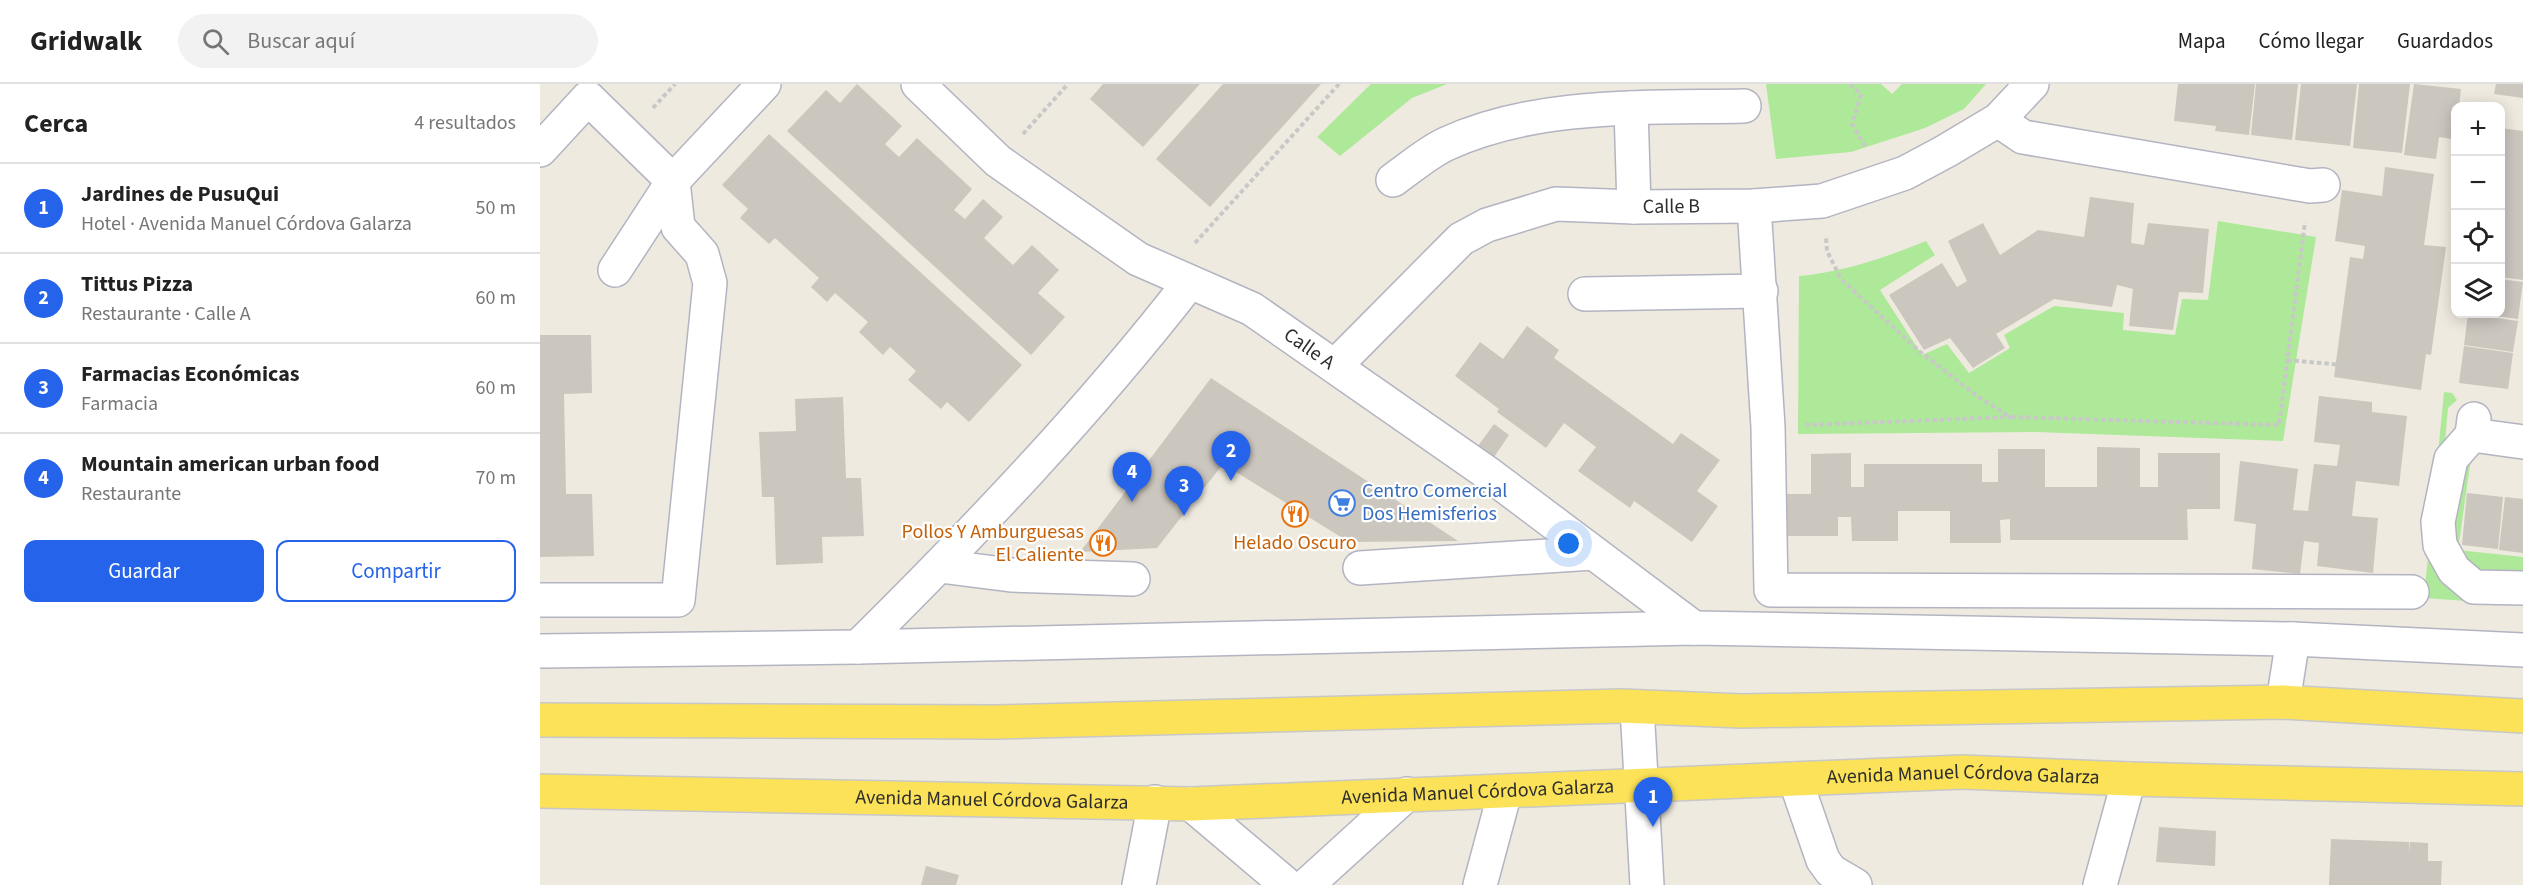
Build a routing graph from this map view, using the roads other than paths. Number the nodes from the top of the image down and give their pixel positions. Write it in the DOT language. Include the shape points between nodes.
graph roads {
  1 [pos="764,84"];
  2 [pos="918,84"];
  3 [pos="2032,84"];
  4 [pos="1744,106"];
  5 [pos="1631,108"];
  6 [pos="1998,120"];
  7 [pos="540,150"];
  8 [pos="1393,180"];
  9 [pos="673,181"];
  10 [pos="2316,185"];
  11 [pos="1754,206"];
  12 [pos="1634,207"];
  13 [pos="615,270"];
  14 [pos="1178,278"];
  15 [pos="1761,291"];
  16 [pos="1585,294"];
  17 [pos="1335,366"];
  18 [pos="2523,442"];
  19 [pos="1593,553"];
  20 [pos="940,566"];
  21 [pos="1359,568"];
  22 [pos="1133,579"];
  23 [pos="2523,588"];
  24 [pos="2412,592"];
  25 [pos="540,600"];
  26 [pos="1694,628"];
  27 [pos="2293,639"];
  28 [pos="858,647"];
  29 [pos="2523,650"];
  30 [pos="540,651"];
  31 [pos="2283,702"];
  32 [pos="1637,707"];
  33 [pos="2523,716"];
  34 [pos="540,720"];
  35 [pos="1794,779"];
  36 [pos="2129,779"];
  37 [pos="1643,784"];
  38 [pos="2523,789"];
  39 [pos="540,791"];
  40 [pos="1505,792"];
  41 [pos="1407,794"];
  42 [pos="1155,802"];
  43 [pos="1191,804"];
  44 [pos="1139,885"];
  45 [pos="1287,885"];
  46 [pos="1307,885"];
  47 [pos="1480,885"];
  48 [pos="1647,885"];
  49 [pos="1855,885"];
  50 [pos="2100,885"];
  1 -- 9 [label="street"];
  2 -- 14 [label="street, Calle A" via="998,161 1138,259"];
  3 -- 6 [label="street, Calle B"];
  4 -- 5 [label="street"];
  5 -- 8 [label="street" via="1573,111 1507,124 1445,144"];
  5 -- 12 [label="street"];
  6 -- 10 [label="street" via="2023,137"];
  6 -- 11 [label="street, Calle B" via="1905,173 1822,201"];
  7 -- 9 [label="street" via="588,98"];
  9 -- 13 [label="street"];
  9 -- 25 [label="street" via="678,227 702,254 710,284 678,600"];
  11 -- 12 [label="street, Calle B"];
  11 -- 15 [label="street"];
  12 -- 17 [label="street, Calle B" via="1556,204 1487,225 1461,239"];
  14 -- 17 [label="street, Calle A" via="1252,309"];
  14 -- 20 [label="street" via="1129,360"];
  15 -- 16 [label="street"];
  15 -- 24 [label="street" via="1771,590"];
  17 -- 19 [label="street, Calle A"];
  18 -- 23 [label="street" via="2473,427 2451,459 2438,522 2440,545 2454,570 2474,587"];
  19 -- 21 [label="street"];
  19 -- 26 [label="street, Calle A"];
  20 -- 22 [label="street" via="1011,575"];
  20 -- 28 [label="street"];
  26 -- 27 [label="street"];
  26 -- 28 [label="street"];
  27 -- 29 [label="street"];
  27 -- 31 [label="street"];
  28 -- 30 [label="street"];
  31 -- 32 [label="main road" via="1741,711"];
  31 -- 33 [label="main road"];
  32 -- 34 [label="main road" via="996,722"];
  32 -- 37 [label="street"];
  35 -- 36 [label="main road, Avenida Manuel Córdova Galarza" via="1962,772"];
  35 -- 37 [label="main road, Avenida Manuel Córdova Galarza"];
  35 -- 49 [label="street" via="1823,860 1838,876"];
  36 -- 38 [label="main road, Avenida Manuel Córdova Galarza"];
  36 -- 50 [label="street"];
  37 -- 40 [label="main road, Avenida Manuel Córdova Galarza"];
  37 -- 48 [label="street"];
  39 -- 42 [label="main road, Avenida Manuel Córdova Galarza"];
  40 -- 41 [label="main road, Avenida Manuel Córdova Galarza"];
  40 -- 47 [label="street"];
  41 -- 43 [label="main road, Avenida Manuel Córdova Galarza"];
  41 -- 46 [label="street"];
  42 -- 43 [label="main road, Avenida Manuel Córdova Galarza"];
  42 -- 44 [label="street"];
  43 -- 45 [label="street"];
}
